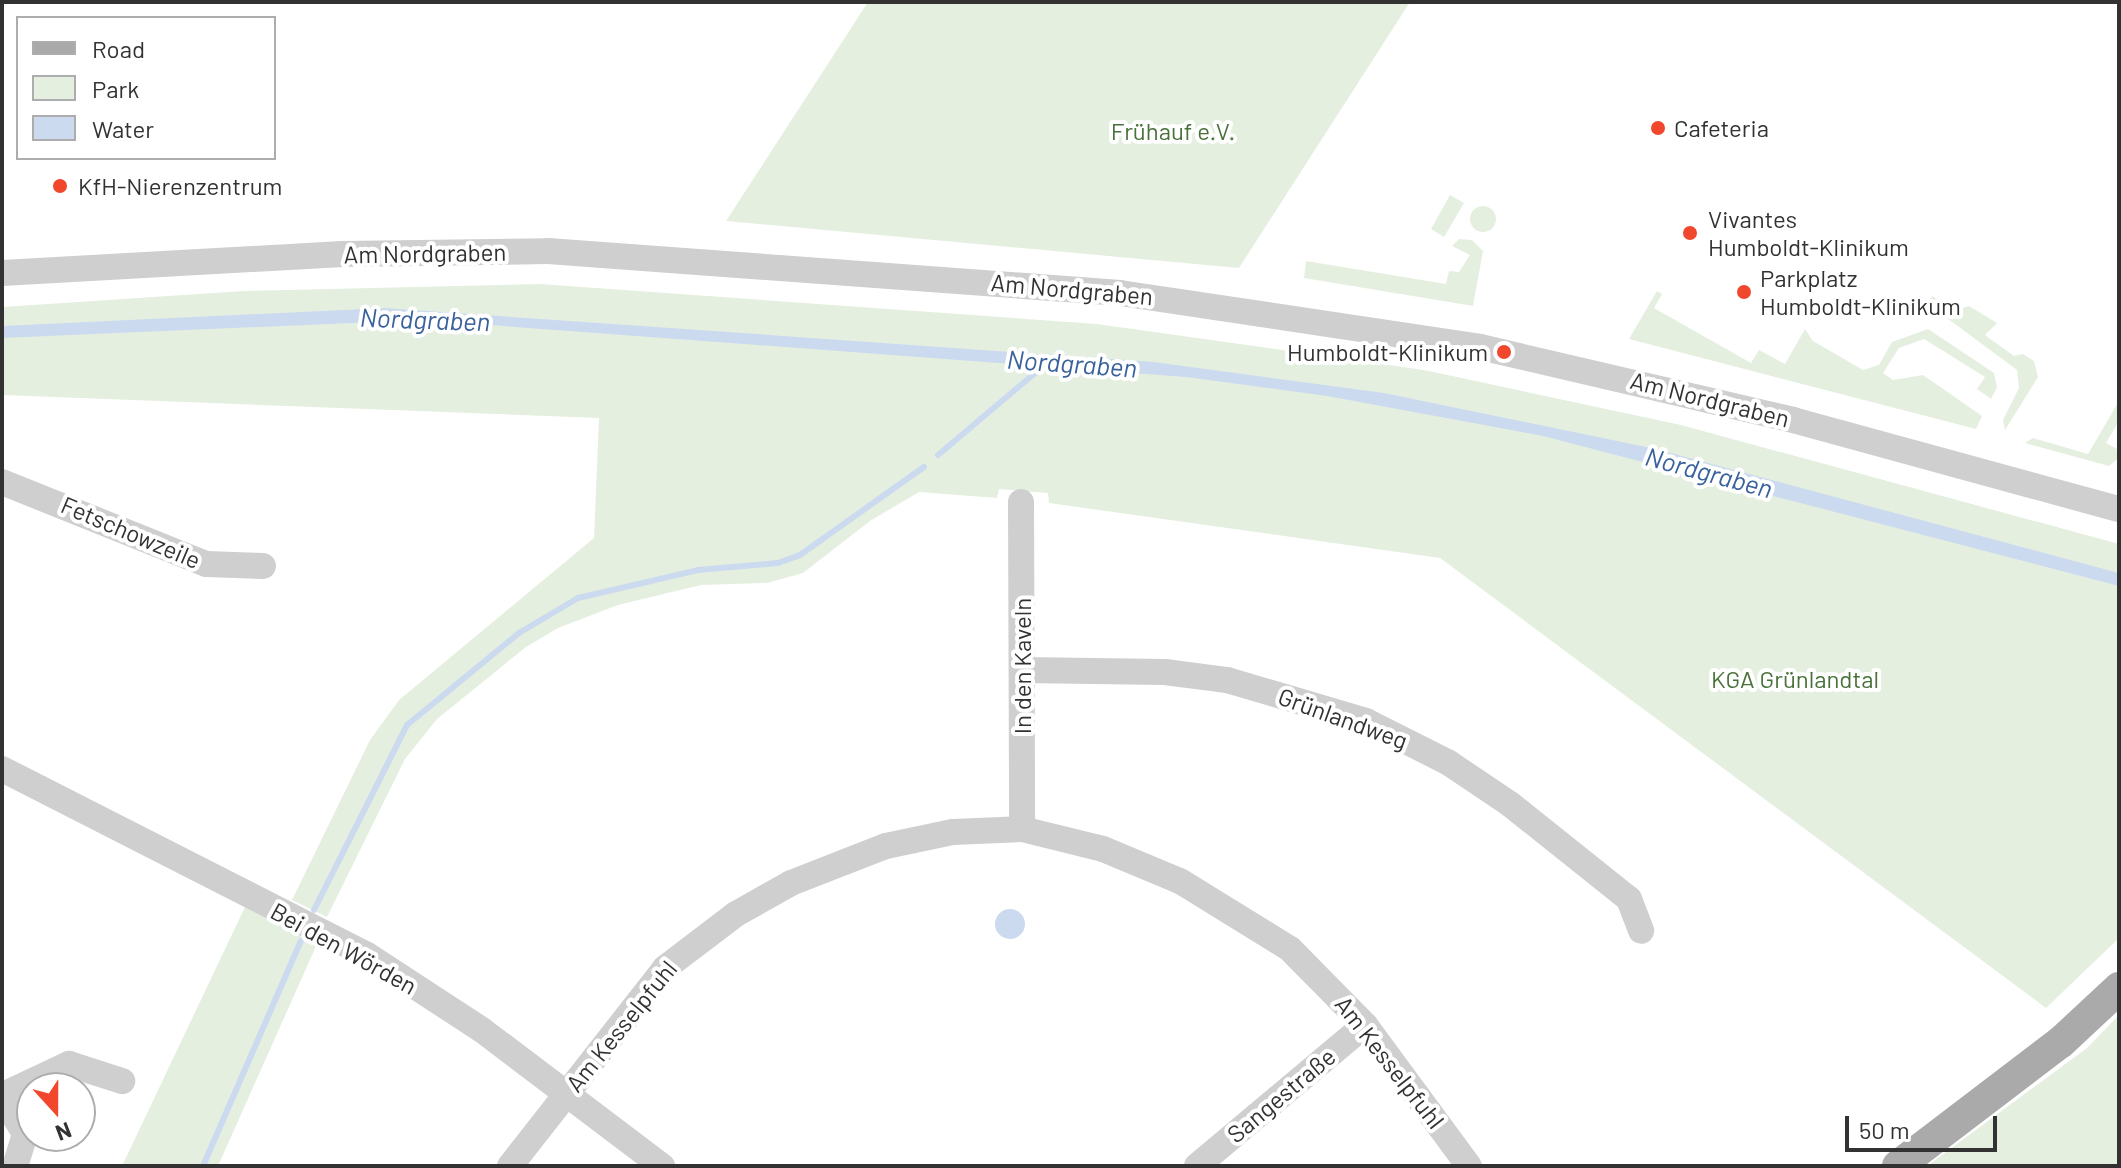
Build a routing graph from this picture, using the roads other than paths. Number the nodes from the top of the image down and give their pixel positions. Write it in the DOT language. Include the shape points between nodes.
graph roads {
  1 [pos="2,273"];
  2 [pos="2,482"];
  3 [pos="1021,502"];
  4 [pos="2119,509"];
  5 [pos="263,566"];
  6 [pos="1022,670"];
  7 [pos="2,769"];
  8 [pos="1022,829"];
  9 [pos="1641,931"];
  10 [pos="2119,988"];
  11 [pos="1365,1025"];
  12 [pos="122,1081"];
  13 [pos="566,1093"];
  14 [pos="5,1107"];
  15 [pos="15,1166"];
  16 [pos="510,1166"];
  17 [pos="662,1166"];
  18 [pos="1197,1166"];
  19 [pos="1469,1166"];
  20 [pos="1898,1166"];
  1 -- 4 [label="street, Am Nordgraben" via="342,254 548,251 1120,293 1480,347 1665,387"];
  2 -- 5 [label="street, Fetschowzeile" via="206,564"];
  3 -- 6 [label="street, In den Kaveln"];
  6 -- 8 [label="street, In den Kaveln"];
  6 -- 9 [label="street, Grünlandweg" via="1165,672 1227,680 1366,721 1449,763 1510,804 1629,899"];
  7 -- 13 [label="street, Bei den Wörden" via="367,955"];
  8 -- 11 [label="street, Am Kesselpfuhl" via="1103,849 1215,898 1290,949"];
  8 -- 13 [label="street, Am Kesselpfuhl" via="953,832 886,846 763,898 665,968"];
  10 -- 20 [label="main road" via="2061,1042"];
  11 -- 18 [label="street, Sangestraße"];
  11 -- 19 [label="street, Am Kesselpfuhl"];
  12 -- 14 [label="street" via="69,1064"];
  13 -- 16 [label="street, Am Kesselpfuhl"];
  13 -- 17 [label="street, Bei den Wörden"];
  14 -- 15 [label="street" via="25,1134"];
}
